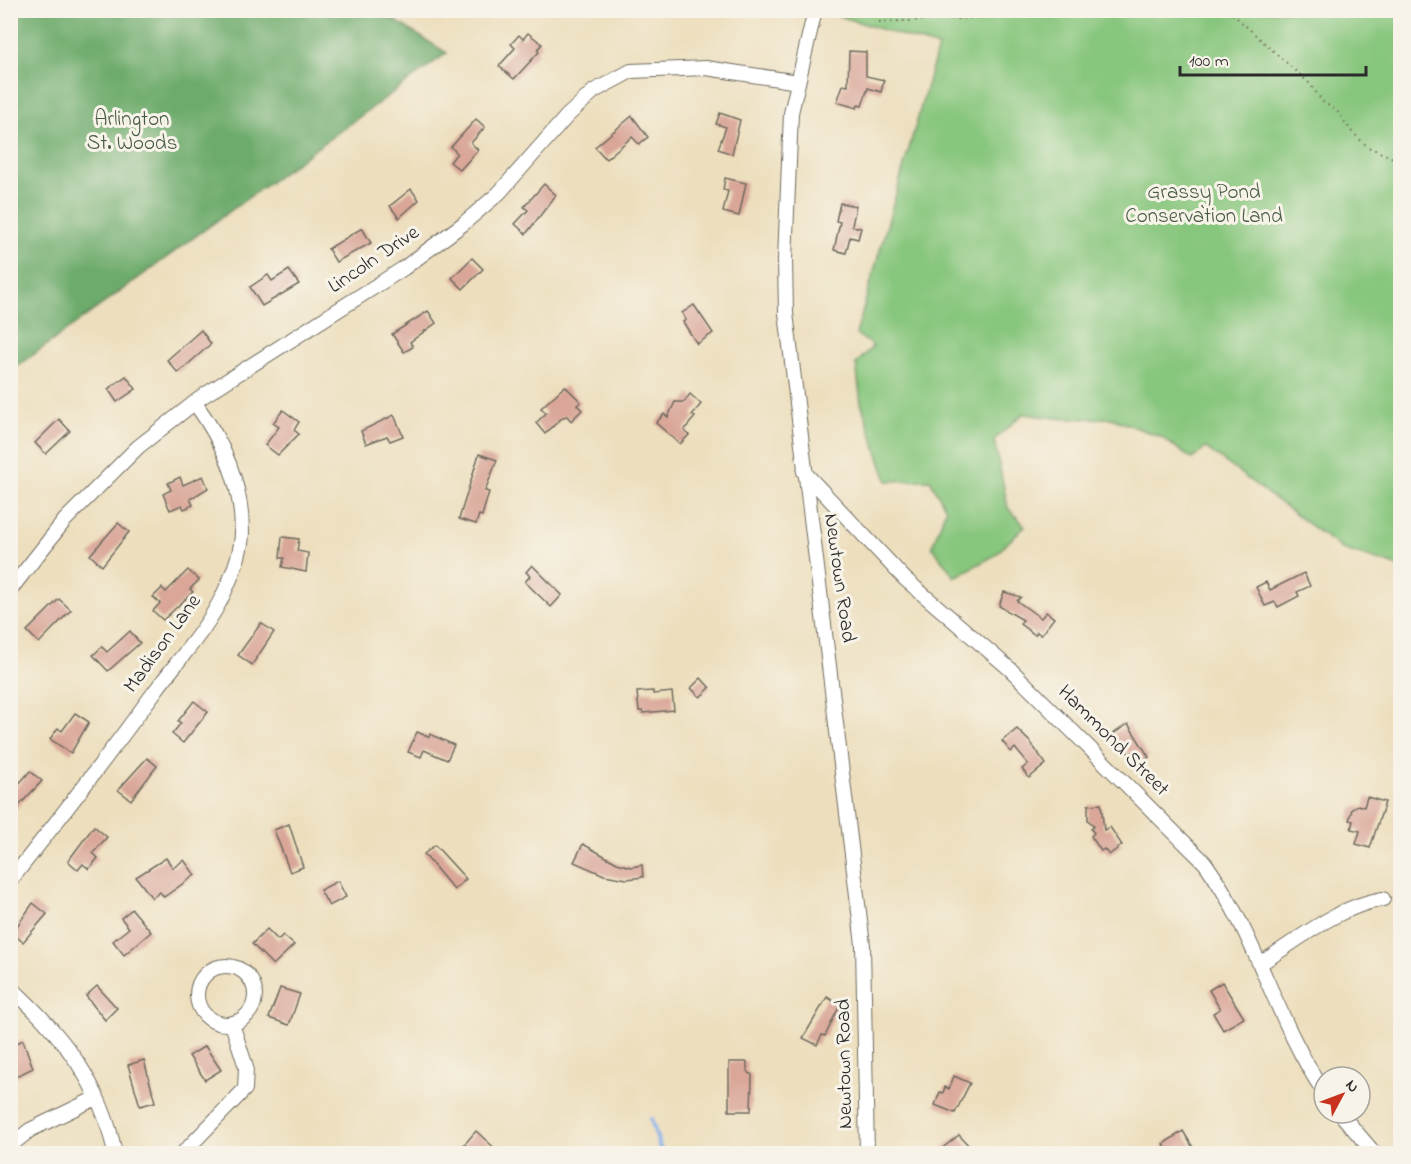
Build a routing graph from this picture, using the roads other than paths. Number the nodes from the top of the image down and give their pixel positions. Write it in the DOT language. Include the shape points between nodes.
graph roads {
  1 [pos="815,10"];
  2 [pos="798,82"];
  3 [pos="195,403"];
  4 [pos="804,472"];
  5 [pos="10,590"];
  6 [pos="10,881"];
  7 [pos="1383,899"];
  8 [pos="1260,963"];
  9 [pos="10,987"];
  10 [pos="232,1024"];
  11 [pos="1312,1069"];
  12 [pos="96,1098"];
  13 [pos="1350,1125"];
  14 [pos="10,1146"];
  15 [pos="115,1154"];
  16 [pos="182,1154"];
  17 [pos="867,1154"];
  18 [pos="1375,1154"];
  1 -- 2 [label="street, Newtown Road"];
  2 -- 3 [label="street, Lincoln Drive" via="706,68 631,71 594,91 499,193 463,224 404,268"];
  2 -- 4 [label="street, Newtown Road" via="791,113 785,260 790,359"];
  3 -- 5 [label="street, Lincoln Drive" via="114,469 65,520"];
  3 -- 6 [label="street, Madison Lane" via="230,460 242,534 236,563 224,594"];
  4 -- 8 [label="street, Hammond Street" via="896,570 1010,669 1204,863 1224,890"];
  4 -- 17 [label="street, Newtown Road" via="863,945"];
  7 -- 8 [label="street" via="1342,910"];
  8 -- 11 [label="street, Hammond Street"];
  9 -- 12 [label="street" via="66,1044"];
  10 -- 10 [label="street" via="210,1019 197,1001 202,979 221,966 243,971 255,990 250,1012"];
  10 -- 16 [label="street" via="246,1067 245,1089"];
  12 -- 14 [label="street" via="38,1126"];
  12 -- 15 [label="street"];
  13 -- 18 [label="street"];
}
